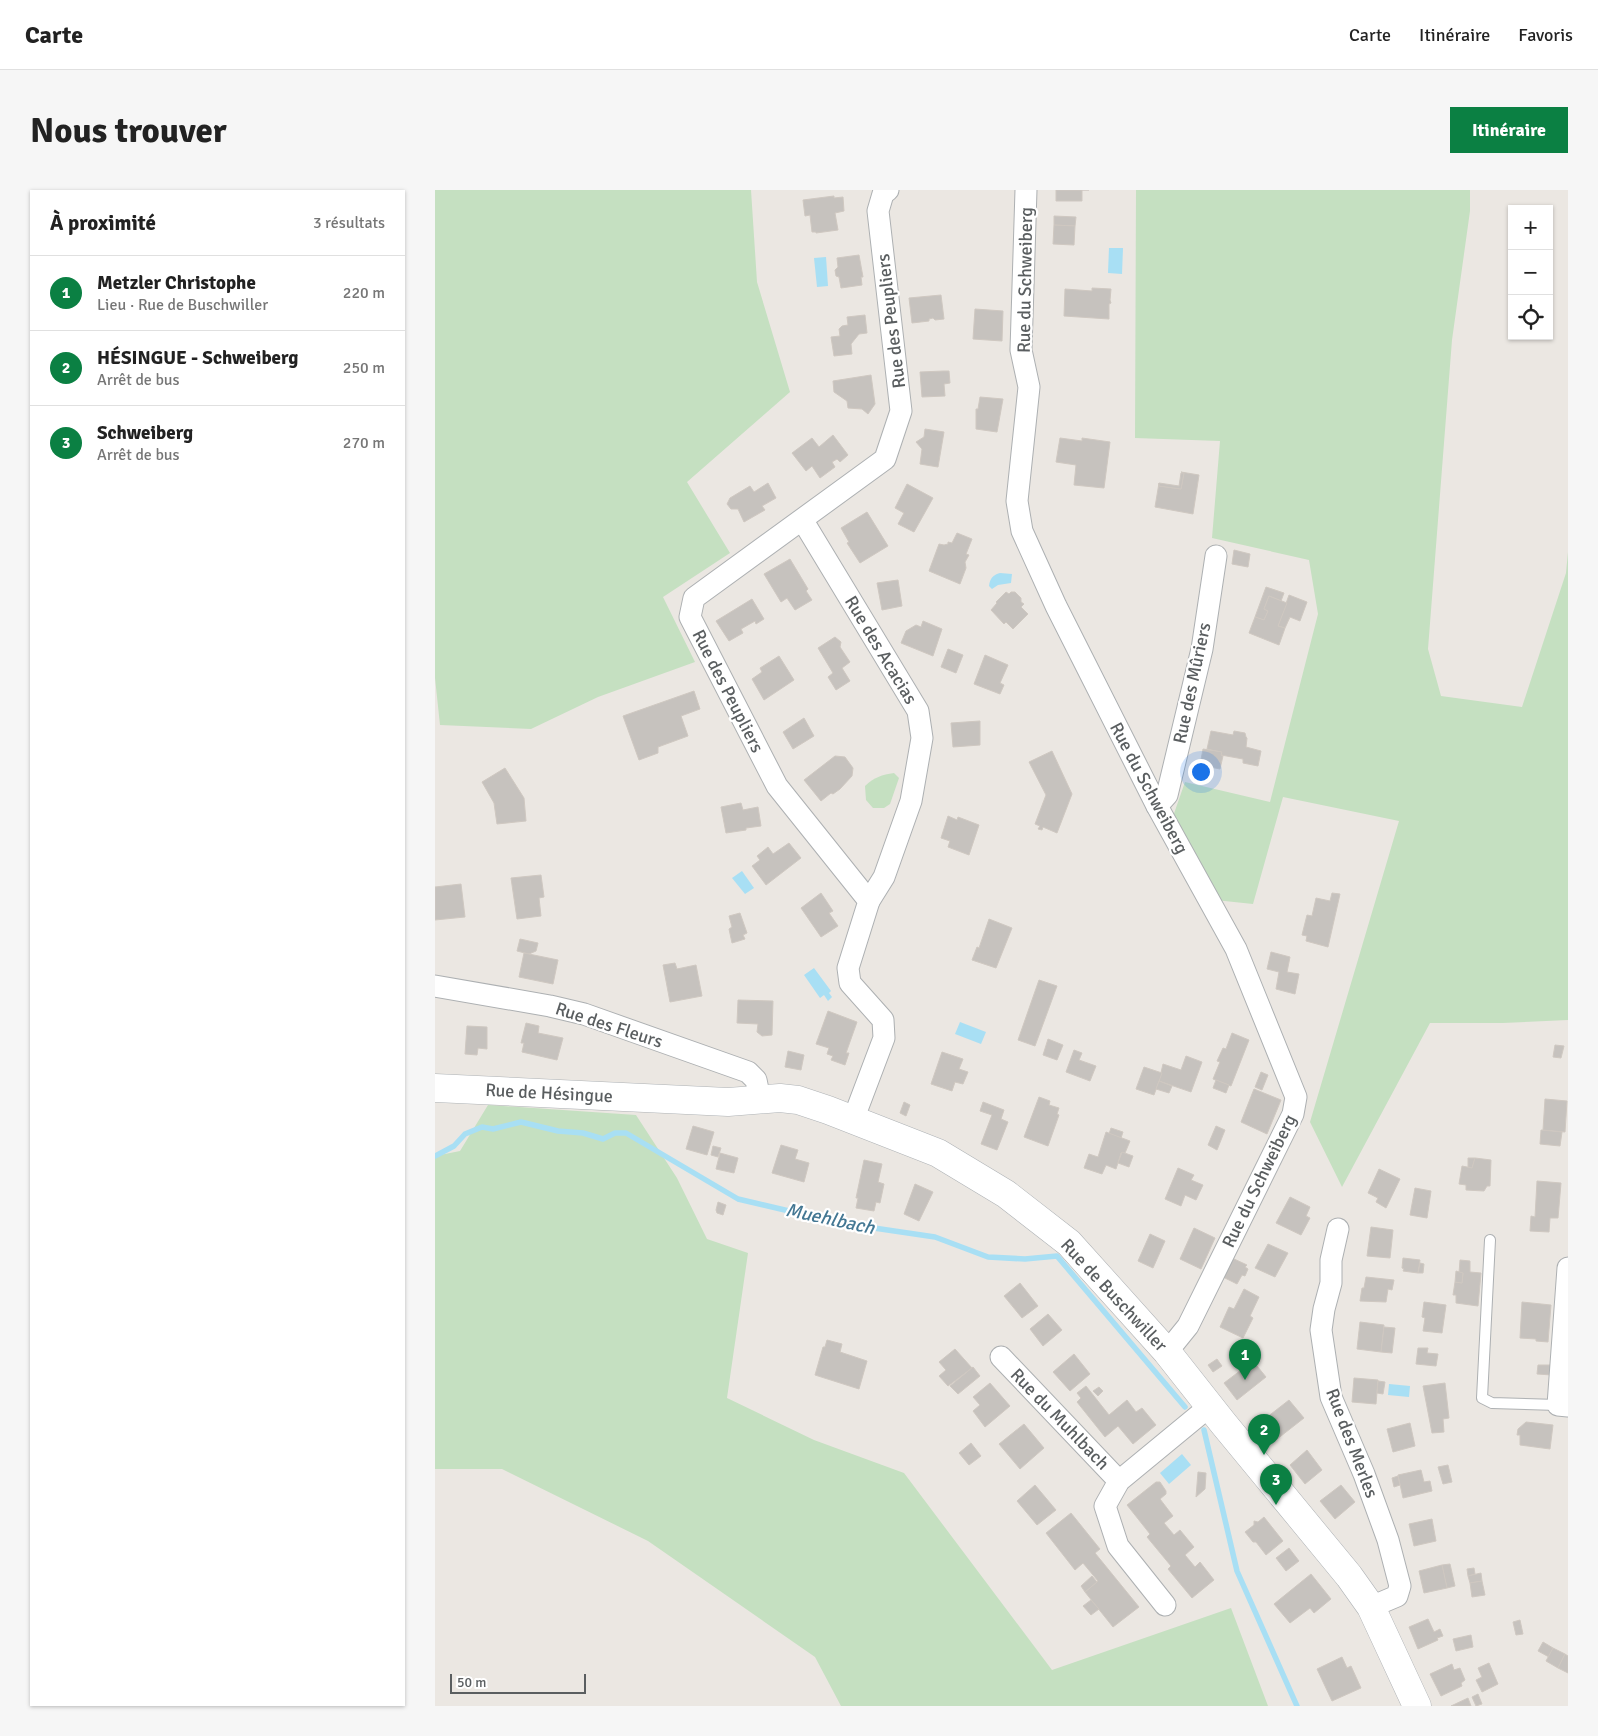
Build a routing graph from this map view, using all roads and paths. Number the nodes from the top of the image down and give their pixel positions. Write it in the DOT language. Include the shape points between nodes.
graph roads {
  1 [pos="888,190"];
  2 [pos="1026,190"];
  3 [pos="803,521"];
  4 [pos="1215,556"];
  5 [pos="1157,806"];
  6 [pos="869,901"];
  7 [pos="435,986"];
  8 [pos="435,1088"];
  9 [pos="663,1098"];
  10 [pos="760,1099"];
  11 [pos="853,1120"];
  12 [pos="1338,1229"];
  13 [pos="1489,1240"];
  14 [pos="1568,1268"];
  15 [pos="1167,1352"];
  16 [pos="1001,1357"];
  17 [pos="1563,1405"];
  18 [pos="1211,1406"];
  19 [pos="1119,1481"];
  20 [pos="1165,1605"];
  21 [pos="1371,1607"];
  22 [pos="1417,1706"];
  1 -- 3 [label="street, Rue des Peupliers" via="883,194 878,211 901,411 885,459"];
  2 -- 5 [label="street, Rue du Schweiberg" via="1021,350 1029,387 1017,501 1022,530 1056,606"];
  3 -- 6 [label="street, Rue des Acacias" via="918,711 922,738 911,801 884,877"];
  3 -- 6 [label="street, Rue des Peupliers" via="694,598 690,617 777,786"];
  4 -- 5 [label="street, Rue des Mûriers" via="1200,659 1167,795"];
  5 -- 15 [label="street, Rue du Schweiberg" via="1236,950 1296,1097 1293,1114 1188,1326"];
  6 -- 11 [label="street" via="848,968 850,983 883,1020 884,1038"];
  7 -- 10 [label="street, Rue des Fleurs" via="593,1017 748,1072 756,1080"];
  8 -- 9 [label="street, Rue de Hésingue"];
  9 -- 10 [label="street, Rue de Buschwiller" via="728,1102"];
  10 -- 11 [label="street, Rue de Buschwiller" via="798,1100"];
  11 -- 15 [label="street, Rue de Buschwiller" via="938,1153 1006,1194 1069,1243"];
  12 -- 21 [label="street, Rue des Merles" via="1321,1330 1331,1397 1364,1474 1388,1540 1400,1586 1397,1596"];
  13 -- 17 [label="lane" via="1482,1398 1492,1404"];
  14 -- 17 [label="street"];
  15 -- 18 [label="street, Rue de Buschwiller"];
  16 -- 19 [label="street, Rue du Muhlbach"];
  18 -- 19 [label="street, Rue du Muhlbach"];
  18 -- 21 [label="street, Rue de Buschwiller"];
  19 -- 20 [label="street, Rue du Muhlbach" via="1105,1506 1117,1546"];
  21 -- 22 [label="street, Rue de Buschwiller"];
}
